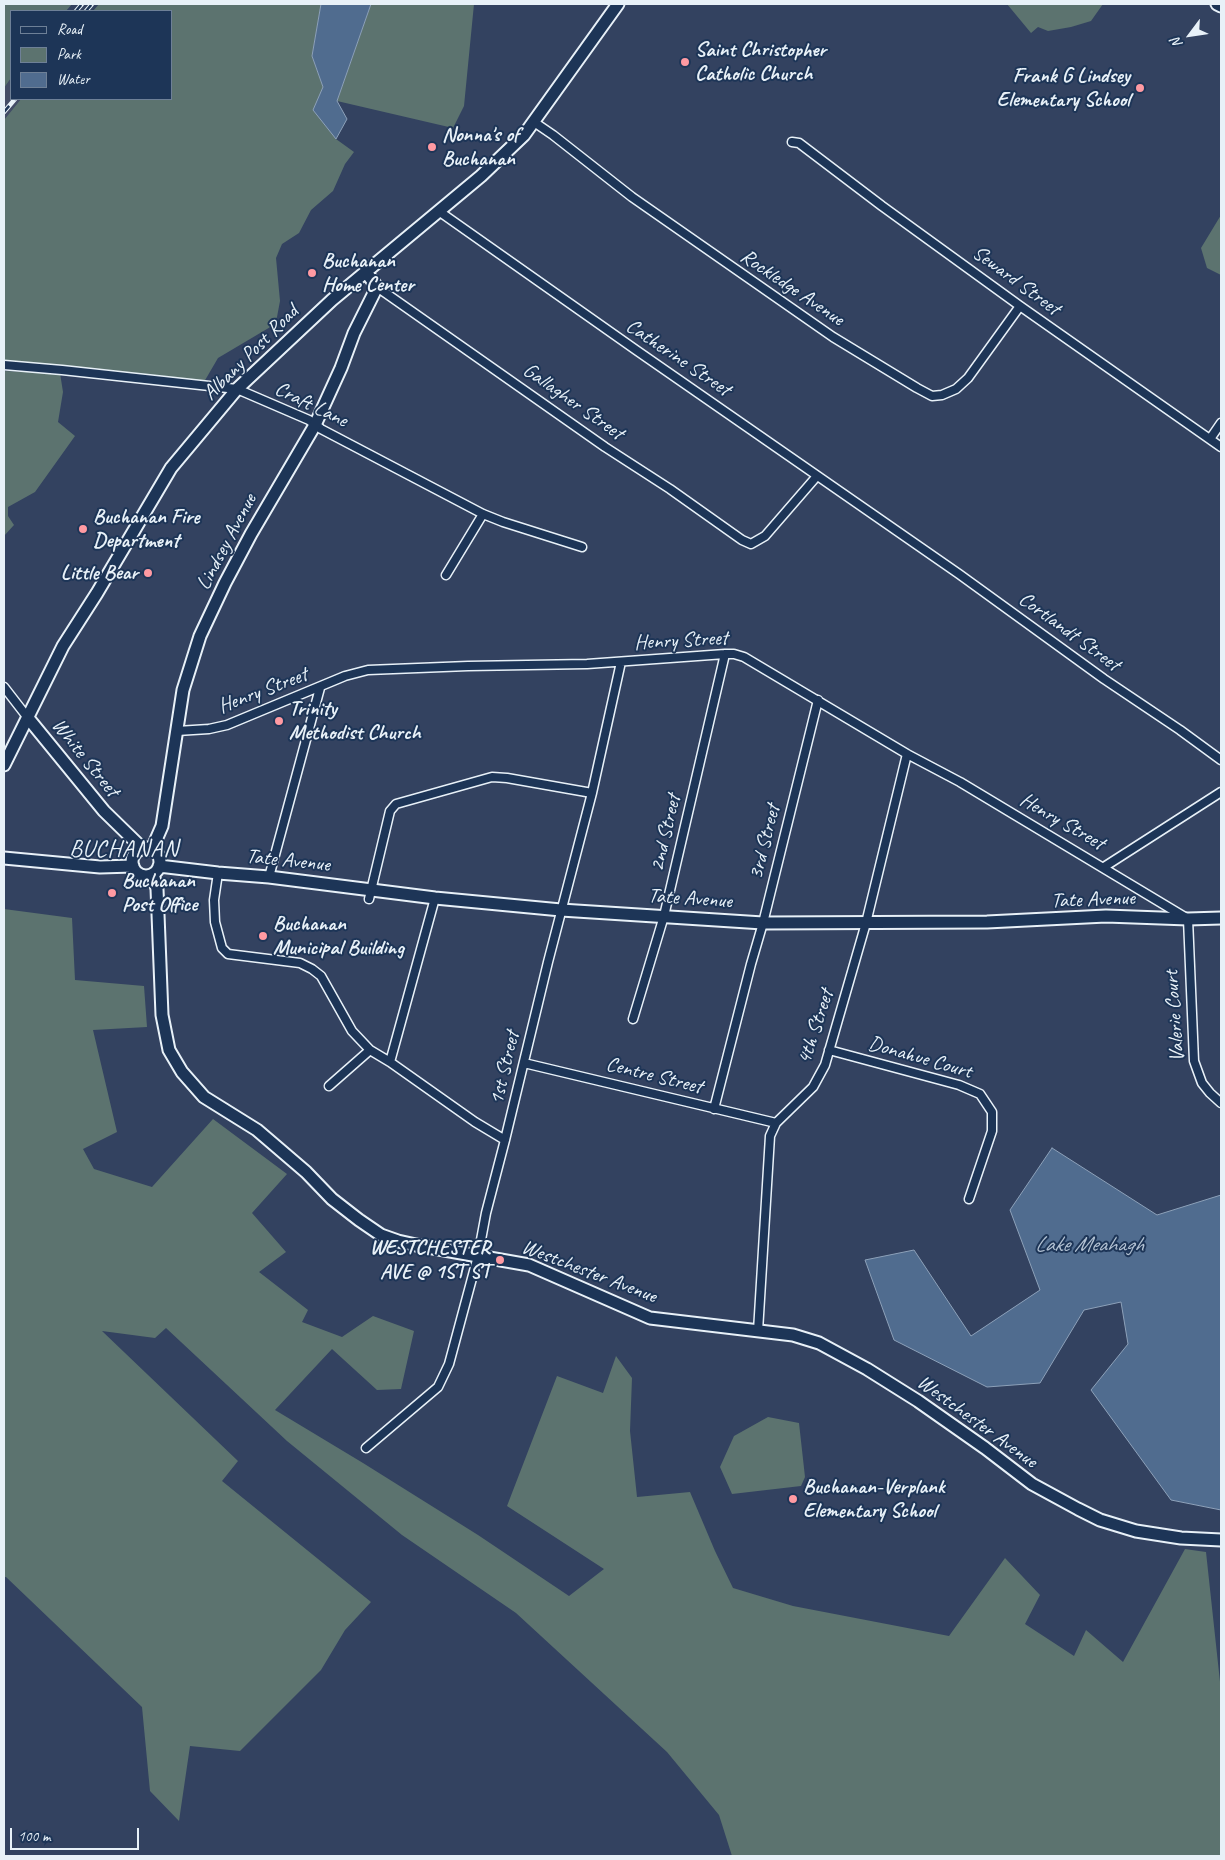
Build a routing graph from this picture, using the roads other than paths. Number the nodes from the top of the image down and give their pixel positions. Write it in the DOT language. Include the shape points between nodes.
graph roads {
  1 [pos="618,4"];
  2 [pos="1217,4"];
  3 [pos="1221,6"];
  4 [pos="534,122"];
  5 [pos="792,142"];
  6 [pos="440,212"];
  7 [pos="366,272"];
  8 [pos="377,287"];
  9 [pos="1020,306"];
  10 [pos="4,366"];
  11 [pos="236,389"];
  12 [pos="1221,422"];
  13 [pos="315,425"];
  14 [pos="1210,439"];
  15 [pos="1221,446"];
  16 [pos="817,476"];
  17 [pos="483,514"];
  18 [pos="898,532"];
  19 [pos="582,547"];
  20 [pos="446,575"];
  21 [pos="725,654"];
  22 [pos="621,662"];
  23 [pos="4,687"];
  24 [pos="320,688"];
  25 [pos="818,700"];
  26 [pos="28,718"];
  27 [pos="177,731"];
  28 [pos="907,754"];
  29 [pos="1221,760"];
  30 [pos="4,765"];
  31 [pos="1221,792"];
  32 [pos="592,793"];
  33 [pos="147,849"];
  34 [pos="4,858"];
  35 [pos="133,866"];
  36 [pos="1104,867"];
  37 [pos="156,870"];
  38 [pos="218,873"];
  39 [pos="269,877"];
  40 [pos="370,894"];
  41 [pos="435,898"];
  42 [pos="561,910"];
  43 [pos="664,916"];
  44 [pos="1221,918"];
  45 [pos="1188,919"];
  46 [pos="763,923"];
  47 [pos="866,923"];
  48 [pos="633,1019"];
  49 [pos="370,1050"];
  50 [pos="829,1050"];
  51 [pos="390,1062"];
  52 [pos="524,1063"];
  53 [pos="329,1086"];
  54 [pos="1221,1102"];
  55 [pos="714,1109"];
  56 [pos="776,1124"];
  57 [pos="505,1140"];
  58 [pos="969,1199"];
  59 [pos="478,1256"];
  60 [pos="758,1330"];
  61 [pos="366,1448"];
  62 [pos="1221,1540"];
  1 -- 4 [label="street, Albany Post Road"];
  2 -- 3 [label="street"];
  4 -- 6 [label="street, Albany Post Road" via="482,176"];
  4 -- 9 [label="street, Rockledge Avenue" via="639,202 833,337 932,396 956,388 968,378"];
  5 -- 9 [label="street, Seward Street" via="799,143"];
  6 -- 7 [label="street, Albany Post Road"];
  6 -- 16 [label="street, Catherine Street"];
  7 -- 8 [label="street"];
  7 -- 11 [label="street, Albany Post Road"];
  8 -- 13 [label="street, Lindsey Avenue"];
  8 -- 16 [label="street, Gallagher Street" via="742,540 757,542 765,536"];
  9 -- 14 [label="street, Seward Street"];
  10 -- 11 [label="street, Craft Lane"];
  11 -- 13 [label="street, Craft Lane"];
  11 -- 26 [label="street, Albany Post Road" via="171,468 63,646"];
  12 -- 14 [label="street"];
  13 -- 17 [label="street, Craft Lane"];
  13 -- 27 [label="street, Lindsey Avenue" via="251,534 200,636 183,690"];
  14 -- 15 [label="street, Seward Street"];
  16 -- 18 [label="street, Catherine Street"];
  17 -- 19 [label="street, Craft Lane"];
  17 -- 20 [label="street"];
  18 -- 29 [label="street, Cortlandt Street"];
  21 -- 22 [label="street, Henry Street"];
  21 -- 25 [label="street, Henry Street" via="744,657"];
  21 -- 43 [label="street, 2nd Street"];
  22 -- 24 [label="street, Henry Street" via="368,670"];
  22 -- 32 [label="street, 1st Street"];
  23 -- 26 [label="street, White Street"];
  24 -- 27 [label="street, Henry Street" via="227,725"];
  24 -- 39 [label="street"];
  25 -- 28 [label="street, Henry Street"];
  25 -- 46 [label="street, 3rd Street"];
  26 -- 30 [label="street, Albany Post Road"];
  26 -- 33 [label="street, White Street" via="104,811"];
  27 -- 33 [label="street, Lindsey Avenue" via="162,826"];
  28 -- 36 [label="street, Henry Street"];
  28 -- 47 [label="street, 4th Street"];
  31 -- 36 [label="street"];
  32 -- 40 [label="street" via="492,778 396,804 392,807 381,844"];
  32 -- 42 [label="street, 1st Street"];
  33 -- 35 [label="street" via="134,856"];
  33 -- 37 [label="street" via="159,857"];
  34 -- 35 [label="street" via="105,867"];
  35 -- 37 [label="street" via="141,875"];
  36 -- 45 [label="street, Henry Street"];
  37 -- 38 [label="street, Tate Avenue"];
  37 -- 59 [label="street, Westchester Avenue" via="162,1015 169,1050 188,1081 204,1096 257,1130 306,1172 332,1200 381,1235"];
  38 -- 39 [label="street, Tate Avenue"];
  38 -- 49 [label="street" via="215,922 222,948 228,954 300,963 312,969 320,976 352,1032"];
  39 -- 40 [label="street, Tate Avenue"];
  40 -- 41 [label="street, Tate Avenue"];
  41 -- 42 [label="street, Tate Avenue"];
  41 -- 51 [label="street"];
  42 -- 43 [label="street, Tate Avenue"];
  42 -- 52 [label="street, 1st Street"];
  43 -- 46 [label="street, Tate Avenue"];
  43 -- 48 [label="street, 2nd Street"];
  44 -- 45 [label="street, Tate Avenue"];
  45 -- 47 [label="street, Tate Avenue" via="1106,916 987,922"];
  45 -- 54 [label="street, Valerie Court" via="1194,1061 1202,1084"];
  46 -- 47 [label="street, Tate Avenue"];
  46 -- 55 [label="street, 3rd Street"];
  47 -- 50 [label="street, 4th Street"];
  49 -- 51 [label="street"];
  49 -- 53 [label="street"];
  50 -- 56 [label="street, 4th Street" via="813,1086"];
  50 -- 58 [label="street, Donahue Court" via="958,1084 980,1094 992,1112 992,1131"];
  51 -- 57 [label="street"];
  52 -- 55 [label="street, Centre Street"];
  52 -- 57 [label="street, 1st Street"];
  55 -- 56 [label="street, Centre Street"];
  56 -- 60 [label="street, 4th Street" via="770,1136"];
  57 -- 59 [label="street, 1st Street"];
  59 -- 60 [label="street, Westchester Avenue" via="529,1265 650,1318"];
  59 -- 61 [label="street, 1st Street" via="444,1378 426,1399"];
  60 -- 62 [label="street, Westchester Avenue" via="819,1343 867,1368 1032,1484 1100,1520 1136,1531"];
}
